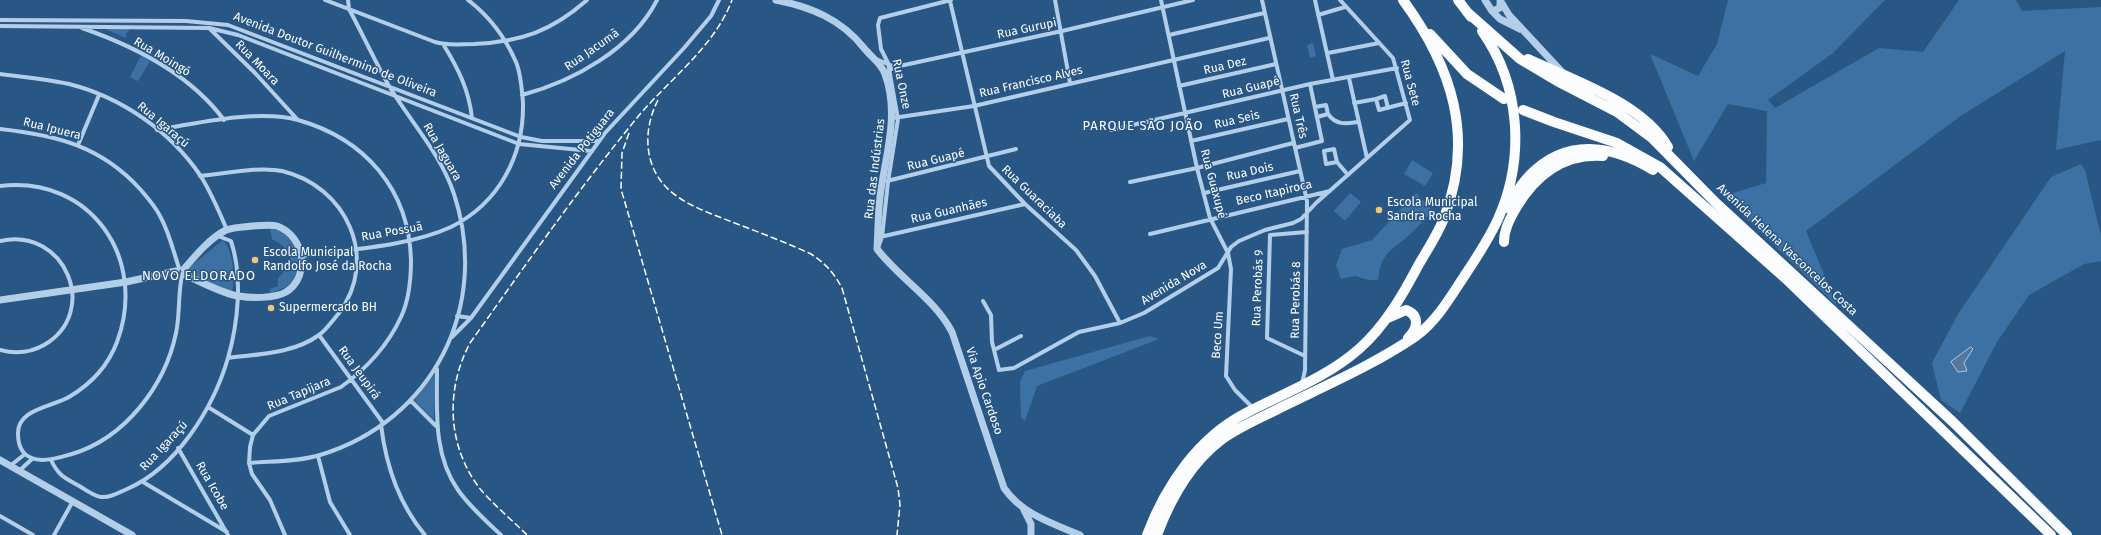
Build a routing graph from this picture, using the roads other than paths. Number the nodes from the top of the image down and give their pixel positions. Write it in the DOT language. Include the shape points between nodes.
graph roads {
  1 [pos="325,0"];
  2 [pos="348,0"];
  3 [pos="468,0"];
  4 [pos="587,0"];
  5 [pos="657,0"];
  6 [pos="719,0"];
  7 [pos="776,0"];
  8 [pos="952,0"];
  9 [pos="1055,0"];
  10 [pos="1161,0"];
  11 [pos="1193,0"];
  12 [pos="1262,0"];
  13 [pos="1315,0"];
  14 [pos="1340,0"];
  15 [pos="1403,0"];
  16 [pos="1458,0"];
  17 [pos="1485,0"];
  18 [pos="1500,2"];
  19 [pos="1162,7"];
  20 [pos="1345,7"];
  21 [pos="349,9"];
  22 [pos="1492,11"];
  23 [pos="1467,12"];
  24 [pos="1264,13"];
  25 [pos="1318,15"];
  26 [pos="0,20"];
  27 [pos="34,20"];
  28 [pos="1418,21"];
  29 [pos="201,22"];
  30 [pos="0,26"];
  31 [pos="34,26"];
  32 [pos="78,27"];
  33 [pos="209,28"];
  34 [pos="1523,30"];
  35 [pos="1062,31"];
  36 [pos="1169,35"];
  37 [pos="1269,38"];
  38 [pos="506,42"];
  39 [pos="1379,42"];
  40 [pos="443,44"];
  41 [pos="1505,47"];
  42 [pos="1543,51"];
  43 [pos="963,53"];
  44 [pos="1328,53"];
  45 [pos="875,58"];
  46 [pos="1174,60"];
  47 [pos="888,63"];
  48 [pos="1538,63"];
  49 [pos="1276,64"];
  50 [pos="895,67"];
  51 [pos="1397,68"];
  52 [pos="887,72"];
  53 [pos="0,74"];
  54 [pos="1565,75"];
  55 [pos="1349,78"];
  56 [pos="1334,80"];
  57 [pos="1070,83"];
  58 [pos="1310,84"];
  59 [pos="389,85"];
  60 [pos="1179,86"];
  61 [pos="1282,91"];
  62 [pos="99,95"];
  63 [pos="522,95"];
  64 [pos="397,98"];
  65 [pos="1376,98"];
  66 [pos="1504,99"];
  67 [pos="1354,103"];
  68 [pos="1406,104"];
  69 [pos="974,106"];
  70 [pos="1315,107"];
  71 [pos="1388,108"];
  72 [pos="1523,110"];
  73 [pos="1185,114"];
  74 [pos="1328,114"];
  75 [pos="1317,117"];
  76 [pos="472,118"];
  77 [pos="895,118"];
  78 [pos="1288,119"];
  79 [pos="224,120"];
  80 [pos="297,120"];
  81 [pos="1410,120"];
  82 [pos="1357,122"];
  83 [pos="0,129"];
  84 [pos="157,130"];
  85 [pos="1111,130"];
  86 [pos="521,137"];
  87 [pos="598,141"];
  88 [pos="1191,141"];
  89 [pos="1322,141"];
  90 [pos="519,144"];
  91 [pos="78,145"];
  92 [pos="1294,146"];
  93 [pos="1016,148"];
  94 [pos="591,151"];
  95 [pos="1324,151"];
  96 [pos="1672,156"];
  97 [pos="987,157"];
  98 [pos="1366,158"];
  99 [pos="1337,162"];
  100 [pos="1644,165"];
  101 [pos="1197,168"];
  102 [pos="1300,171"];
  103 [pos="1348,175"];
  104 [pos="200,176"];
  105 [pos="885,181"];
  106 [pos="1130,182"];
  107 [pos="0,185"];
  108 [pos="1332,190"];
  109 [pos="1204,193"];
  110 [pos="1690,193"];
  111 [pos="1307,196"];
  112 [pos="1025,204"];
  113 [pos="1307,213"];
  114 [pos="1210,218"];
  115 [pos="1498,220"];
  116 [pos="461,221"];
  117 [pos="227,230"];
  118 [pos="1307,232"];
  119 [pos="1150,234"];
  120 [pos="218,236"];
  121 [pos="880,237"];
  122 [pos="409,240"];
  123 [pos="0,241"];
  124 [pos="1504,242"];
  125 [pos="356,248"];
  126 [pos="1228,253"];
  127 [pos="302,256"];
  128 [pos="180,274"];
  129 [pos="126,282"];
  130 [pos="72,290"];
  131 [pos="237,296"];
  132 [pos="0,300"];
  133 [pos="983,301"];
  134 [pos="458,316"];
  135 [pos="471,318"];
  136 [pos="1120,323"];
  137 [pos="1381,325"];
  138 [pos="319,335"];
  139 [pos="1021,336"];
  140 [pos="450,339"];
  141 [pos="1402,344"];
  142 [pos="0,350"];
  143 [pos="994,350"];
  144 [pos="1305,356"];
  145 [pos="228,358"];
  146 [pos="437,367"];
  147 [pos="351,380"];
  148 [pos="1301,387"];
  149 [pos="410,401"];
  150 [pos="208,407"];
  151 [pos="1257,407"];
  152 [pos="382,424"];
  153 [pos="436,426"];
  154 [pos="253,434"];
  155 [pos="178,448"];
  156 [pos="25,454"];
  157 [pos="318,456"];
  158 [pos="32,459"];
  159 [pos="0,460"];
  160 [pos="51,460"];
  161 [pos="249,463"];
  162 [pos="10,466"];
  163 [pos="18,471"];
  164 [pos="143,482"];
  165 [pos="74,500"];
  166 [pos="1024,510"];
  167 [pos="0,516"];
  168 [pos="2040,524"];
  169 [pos="228,534"];
  170 [pos="33,535"];
  171 [pos="54,535"];
  172 [pos="131,535"];
  173 [pos="285,535"];
  174 [pos="350,535"];
  175 [pos="425,535"];
  176 [pos="501,535"];
  177 [pos="1031,535"];
  178 [pos="1080,535"];
  179 [pos="1147,535"];
  180 [pos="1157,535"];
  181 [pos="2043,535"];
  182 [pos="2052,535"];
  183 [pos="2067,535"];
  1 -- 21 [label="street"];
  2 -- 21 [label="street, Rua Jaguara"];
  3 -- 38 [label="street, Rua Possuã" via="492,22"];
  4 -- 38 [label="street" via="560,21"];
  5 -- 63 [label="street, Rua Jacumã" via="641,24 613,50 578,74 544,89"];
  6 -- 87 [label="street, Avenida Potiguara" via="711,16 684,48"];
  7 -- 45 [label="street, Rua das Indústrias" via="798,4 836,21 854,34"];
  8 -- 43 [label="street, Rua Guaraciaba"];
  8 -- 47 [label="street, Rua Onze" via="880,18 878,25 881,49"];
  9 -- 35 [label="street"];
  10 -- 19 [label="street, Rua Guaxupé"];
  11 -- 19 [label="street, Rua Gurupi"];
  12 -- 24 [label="street, Rua Três"];
  13 -- 25 [label="street"];
  14 -- 20 [label="street, Rua Sete"];
  15 -- 28 [label="highway"];
  16 -- 23 [label="highway"];
  17 -- 22 [label="street"];
  18 -- 22 [label="street" via="1500,8"];
  18 -- 34 [label="street"];
  19 -- 35 [label="street, Rua Gurupi"];
  19 -- 36 [label="street, Rua Guaxupé"];
  20 -- 25 [label="street"];
  20 -- 39 [label="street, Rua Sete"];
  21 -- 40 [label="street"];
  21 -- 59 [label="street, Rua Jaguara"];
  22 -- 34 [label="street" via="1508,24"];
  23 -- 41 [label="highway, Avenida Helena Vasconcelos Costa"];
  23 -- 115 [label="highway" via="1488,40 1499,61 1512,99 1515,154 1512,174"];
  24 -- 36 [label="street"];
  24 -- 37 [label="street, Rua Três"];
  25 -- 44 [label="street"];
  26 -- 27 [label="street, Avenida Doutor Guilhermino de Oliveira"];
  27 -- 29 [label="street, Avenida Doutor Guilhermino de Oliveira"];
  27 -- 31 [label="street"];
  28 -- 66 [label="highway" via="1467,74"];
  28 -- 137 [label="highway" via="1440,59 1454,100 1459,133 1456,181 1444,219 1400,299"];
  29 -- 33 [label="street, Rua Moara"];
  29 -- 59 [label="street, Avenida Doutor Guilhermino de Oliveira" via="228,25"];
  30 -- 31 [label="street, Avenida Doutor Guilhermino de Oliveira"];
  31 -- 32 [label="street, Avenida Doutor Guilhermino de Oliveira"];
  32 -- 33 [label="street, Avenida Doutor Guilhermino de Oliveira"];
  32 -- 79 [label="street, Rua Moingó" via="136,51 166,68 213,106"];
  33 -- 64 [label="street, Avenida Doutor Guilhermino de Oliveira" via="238,35"];
  33 -- 80 [label="street, Rua Moara" via="255,73"];
  34 -- 42 [label="street"];
  35 -- 43 [label="street, Rua Gurupi"];
  35 -- 57 [label="street"];
  36 -- 46 [label="street, Rua Guaxupé"];
  37 -- 46 [label="street, Rua Francisco Alves"];
  37 -- 49 [label="street, Rua Três"];
  38 -- 40 [label="street"];
  38 -- 63 [label="street, Rua Possuã" via="516,62"];
  39 -- 44 [label="street"];
  39 -- 51 [label="street, Rua Sete" via="1390,53"];
  40 -- 76 [label="street" via="461,76 468,94"];
  41 -- 48 [label="highway"];
  41 -- 96 [label="highway, Avenida Helena Vasconcelos Costa" via="1538,71 1635,123"];
  42 -- 48 [label="street" via="1542,59"];
  42 -- 54 [label="street"];
  43 -- 50 [label="street, Rua Gurupi"];
  43 -- 69 [label="street, Rua Guaraciaba"];
  44 -- 56 [label="street"];
  45 -- 47 [label="street"];
  45 -- 52 [label="street, Rua das Indústrias"];
  46 -- 57 [label="street, Rua Francisco Alves"];
  46 -- 60 [label="street, Rua Guaxupé"];
  47 -- 50 [label="street"];
  47 -- 52 [label="street, Rua Onze"];
  48 -- 54 [label="highway"];
  49 -- 60 [label="street, Rua Dez"];
  49 -- 61 [label="street, Rua Três"];
  50 -- 52 [label="street, Rua Gurupi"];
  51 -- 55 [label="street, Rua Guapé"];
  51 -- 68 [label="street, Rua Sete"];
  52 -- 77 [label="street, Rua das Indústrias"];
  53 -- 62 [label="street, Rua Igaraçú" via="70,85"];
  54 -- 96 [label="highway" via="1620,103 1656,129"];
  55 -- 56 [label="street, Rua Guapé"];
  55 -- 67 [label="street"];
  56 -- 58 [label="street, Rua Guapé"];
  57 -- 69 [label="street, Rua Francisco Alves"];
  58 -- 61 [label="street, Rua Guapé"];
  58 -- 70 [label="street"];
  59 -- 64 [label="street, Rua Jaguara"];
  59 -- 76 [label="street, Avenida Doutor Guilhermino de Oliveira"];
  60 -- 73 [label="street, Rua Guaxupé"];
  61 -- 73 [label="street, Rua Guapé"];
  61 -- 78 [label="street, Rua Três"];
  62 -- 84 [label="street, Rua Igaraçú" via="126,107"];
  62 -- 91 [label="street"];
  63 -- 86 [label="street, Rua Possuã"];
  64 -- 90 [label="street, Avenida Doutor Guilhermino de Oliveira"];
  64 -- 116 [label="street, Rua Jaguara" via="443,168"];
  65 -- 67 [label="street"];
  65 -- 71 [label="street" via="1385,96"];
  65 -- 71 [label="street" via="1379,110"];
  67 -- 82 [label="street"];
  68 -- 71 [label="street"];
  68 -- 81 [label="street, Rua Sete"];
  69 -- 77 [label="street, Rua Francisco Alves"];
  69 -- 97 [label="street, Rua Guaraciaba"];
  70 -- 74 [label="street" via="1326,105"];
  70 -- 75 [label="street"];
  72 -- 110 [label="highway, Avenida Helena Vasconcelos Costa" via="1634,151 1660,167"];
  73 -- 85 [label="street, Rua Guapé"];
  73 -- 88 [label="street, Rua Guaxupé"];
  74 -- 75 [label="street"];
  74 -- 82 [label="street" via="1340,124"];
  75 -- 89 [label="street"];
  76 -- 86 [label="street, Avenida Doutor Guilhermino de Oliveira"];
  77 -- 105 [label="street, Rua das Indústrias"];
  78 -- 88 [label="street, Rua Seis"];
  78 -- 92 [label="street, Rua Três"];
  79 -- 80 [label="street, Rua Tapijara" via="282,116"];
  79 -- 84 [label="street, Rua Tapijara"];
  80 -- 122 [label="street, Rua Tapijara" via="341,138 360,150 374,164 396,196 405,219"];
  81 -- 98 [label="street, Avenida Nova"];
  82 -- 98 [label="street"];
  83 -- 91 [label="street, Rua Ipuera"];
  84 -- 104 [label="street, Rua Igaraçú" via="177,147"];
  86 -- 87 [label="street, Avenida Doutor Guilhermino de Oliveira" via="542,142"];
  86 -- 90 [label="street, Rua Possuã"];
  87 -- 94 [label="street, Avenida Potiguara"];
  88 -- 101 [label="street, Rua Guaxupé"];
  89 -- 92 [label="street"];
  89 -- 95 [label="street"];
  90 -- 94 [label="street, Avenida Doutor Guilhermino de Oliveira"];
  90 -- 116 [label="street, Rua Possuã" via="512,165 498,186 468,218"];
  91 -- 128 [label="street, Rua Ipuera" via="124,171 148,198 160,215"];
  92 -- 101 [label="street"];
  92 -- 102 [label="street, Rua Três"];
  93 -- 97 [label="street, Rua Guapé"];
  94 -- 135 [label="street, Avenida Potiguara"];
  95 -- 99 [label="street" via="1334,149"];
  95 -- 99 [label="street" via="1326,164"];
  96 -- 183 [label="highway, Avenida Helena Vasconcelos Costa" via="1716,203 1953,422"];
  97 -- 105 [label="street, Rua Guapé"];
  97 -- 112 [label="street, Rua Guaraciaba" via="993,172"];
  98 -- 103 [label="street, Avenida Nova"];
  99 -- 103 [label="street"];
  100 -- 110 [label="highway"];
  100 -- 115 [label="highway" via="1603,149 1566,153 1540,166 1529,176"];
  100 -- 124 [label="highway" via="1612,156 1594,155 1553,168 1526,192 1509,220"];
  101 -- 106 [label="street"];
  101 -- 109 [label="street, Rua Guaxupé"];
  102 -- 109 [label="street, Rua Dois"];
  102 -- 111 [label="street, Rua Três"];
  103 -- 108 [label="street, Avenida Nova"];
  104 -- 117 [label="street, Rua Igaraçú"];
  104 -- 125 [label="street" via="269,170 310,181 339,207 350,225"];
  105 -- 121 [label="street, Rua das Indústrias"];
  107 -- 129 [label="street" via="34,186 57,193 91,213 120,255"];
  108 -- 111 [label="street, Beco Itapiroca"];
  108 -- 113 [label="street, Avenida Nova"];
  109 -- 114 [label="street, Rua Guaxupé"];
  110 -- 168 [label="highway, Avenida Helena Vasconcelos Costa" via="1785,278"];
  111 -- 113 [label="street, Rua Três"];
  111 -- 114 [label="street, Beco Itapiroca"];
  112 -- 121 [label="street, Rua Guanhães"];
  112 -- 136 [label="street, Rua Guaraciaba" via="1076,250 1095,276"];
  113 -- 118 [label="street, Rua Perobás 8"];
  113 -- 126 [label="street, Avenida Nova" via="1293,223 1239,240"];
  114 -- 119 [label="street, Beco Itapiroca"];
  114 -- 126 [label="street, Rua Guaxupé"];
  115 -- 141 [label="highway" via="1447,302 1428,326"];
  116 -- 122 [label="street, Rua Possuã"];
  116 -- 134 [label="street, Rua Jaguara" via="465,268"];
  117 -- 120 [label="street"];
  117 -- 127 [label="street" via="271,225 279,227 298,242"];
  118 -- 144 [label="street, Rua Perobás 8"];
  118 -- 144 [label="street, Rua Perobás 9" via="1270,235 1267,338"];
  120 -- 128 [label="street"];
  120 -- 131 [label="street, Rua Igaraçú" via="228,239 233,247 237,267"];
  121 -- 166 [label="street, Via Apio Cardoso" via="878,249 944,318 952,332 1004,488"];
  122 -- 125 [label="street, Rua Possuã"];
  122 -- 147 [label="street, Rua Tapijara" via="411,272 402,315 381,349"];
  123 -- 130 [label="street" via="30,241 50,251 65,268"];
  125 -- 127 [label="street, Rua Possuã"];
  125 -- 138 [label="street" via="356,273 348,300"];
  126 -- 136 [label="street, Avenida Nova" via="1218,268 1144,313"];
  126 -- 151 [label="street, Beco Um" via="1231,269 1226,376 1235,390"];
  127 -- 131 [label="street" via="298,276 285,292 268,296"];
  128 -- 129 [label="street"];
  128 -- 131 [label="street"];
  128 -- 160 [label="street, Rua Ipuera" via="180,311 171,353 163,372 143,404 127,421 97,443 82,451"];
  129 -- 130 [label="street"];
  129 -- 156 [label="street" via="126,313 111,356 94,378 75,392 30,413 21,421 18,433 20,448"];
  130 -- 132 [label="street"];
  130 -- 142 [label="street" via="68,318 50,341 37,349 23,352 9,353"];
  131 -- 145 [label="street, Rua Igaraçú"];
  133 -- 143 [label="street" via="991,315"];
  134 -- 135 [label="street"];
  134 -- 140 [label="street, Rua Jaguara"];
  135 -- 140 [label="street, Avenida Potiguara"];
  136 -- 143 [label="street, Avenida Nova" via="1079,332 1014,368 999,370"];
  137 -- 141 [label="highway" via="1396,313 1406,310 1412,312 1416,325"];
  137 -- 148 [label="highway" via="1359,349"];
  138 -- 145 [label="street" via="282,350"];
  138 -- 147 [label="street, Rua Jeupirá"];
  139 -- 143 [label="street"];
  140 -- 146 [label="street, Rua Jaguara"];
  141 -- 180 [label="highway" via="1371,364 1250,423 1222,440 1206,454 1181,486"];
  144 -- 148 [label="street, Rua Perobás 8"];
  145 -- 150 [label="street, Rua Igaraçú"];
  146 -- 149 [label="street, Rua Jaguara"];
  146 -- 153 [label="street"];
  147 -- 152 [label="street, Rua Jeupirá"];
  147 -- 154 [label="street, Rua Tapijara" via="330,393 269,416"];
  148 -- 151 [label="highway"];
  149 -- 152 [label="street, Rua Jaguara"];
  149 -- 153 [label="street"];
  150 -- 154 [label="street"];
  150 -- 155 [label="street, Rua Igaraçú"];
  151 -- 179 [label="highway" via="1227,424 1197,450 1173,480"];
  152 -- 157 [label="street, Rua Jaguara" via="349,444"];
  152 -- 175 [label="street, Rua Jeupirá" via="389,467 398,493 409,516"];
  153 -- 176 [label="street" via="444,461 458,490"];
  154 -- 161 [label="street"];
  155 -- 164 [label="street, Rua Igaraçú"];
  155 -- 169 [label="street, Rua Icobe"];
  156 -- 158 [label="street"];
  156 -- 162 [label="street"];
  157 -- 161 [label="street, Rua Jaguara"];
  157 -- 174 [label="street" via="330,502"];
  158 -- 160 [label="street, Rua Ipuera"];
  158 -- 163 [label="street"];
  159 -- 162 [label="street"];
  160 -- 164 [label="street, Rua Igaraçú" via="57,473 101,497 111,496"];
  161 -- 173 [label="street" via="252,474 270,500"];
  162 -- 163 [label="street"];
  163 -- 165 [label="street"];
  164 -- 169 [label="street"];
  165 -- 171 [label="street"];
  165 -- 172 [label="street"];
  166 -- 177 [label="street" via="1031,524"];
  166 -- 178 [label="street, Via Apio Cardoso"];
  167 -- 170 [label="street"];
  168 -- 181 [label="highway"];
  168 -- 182 [label="highway, Avenida Helena Vasconcelos Costa"];
}
